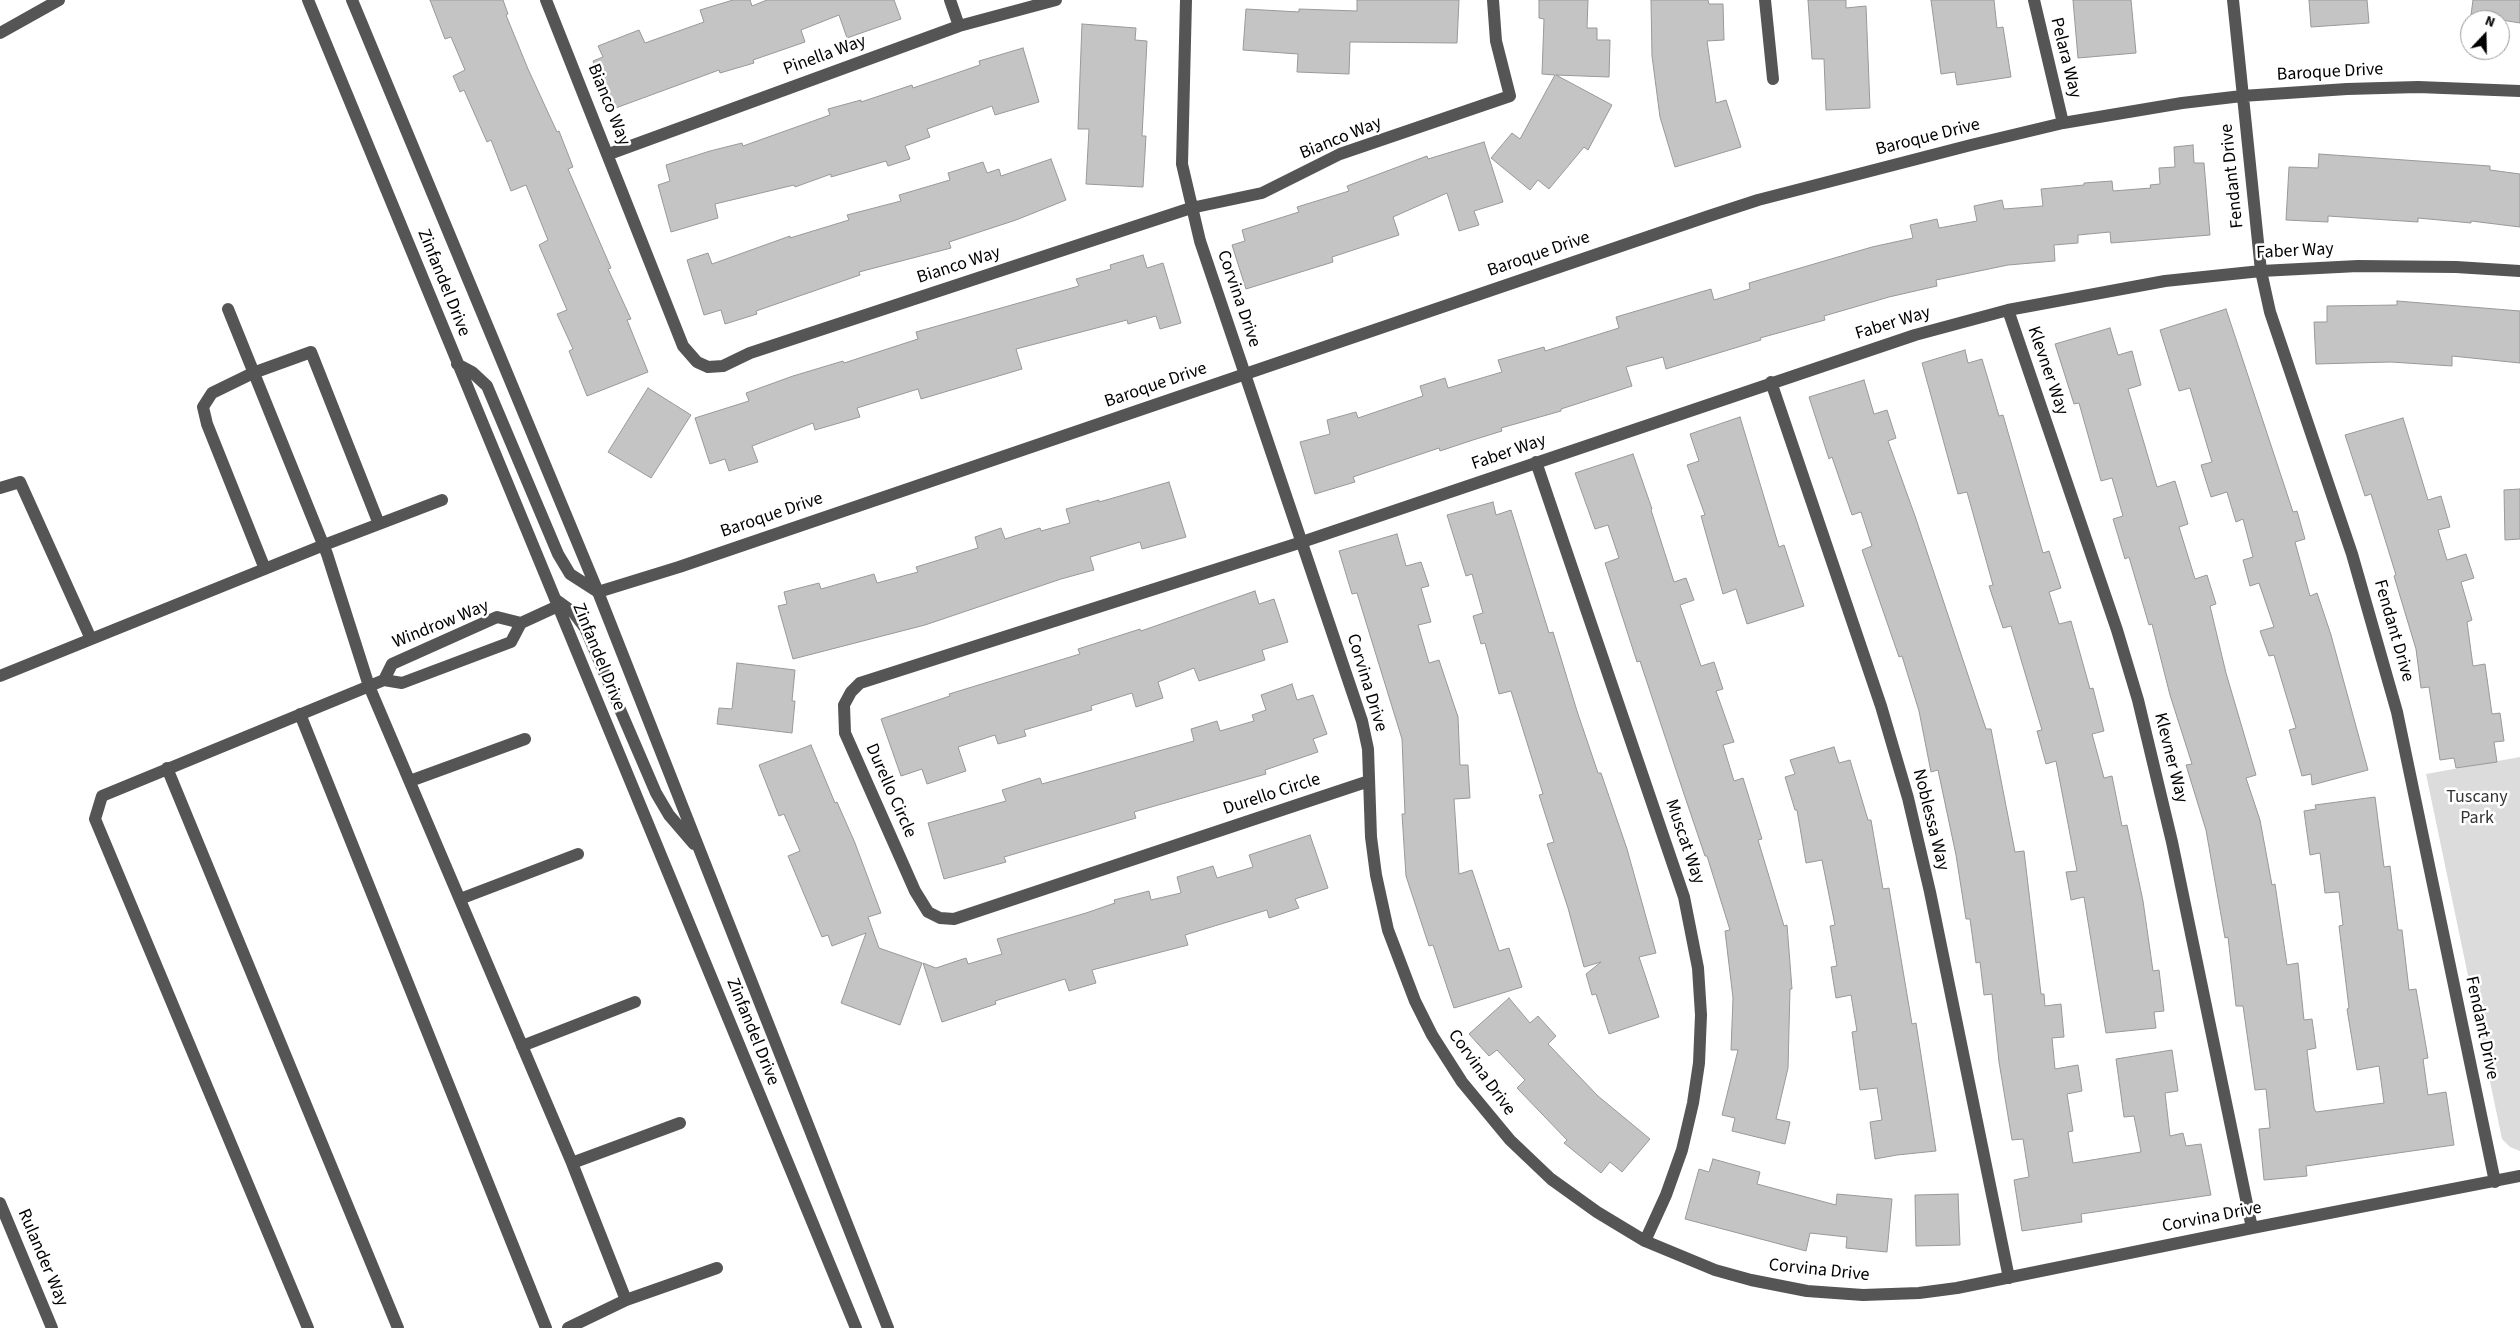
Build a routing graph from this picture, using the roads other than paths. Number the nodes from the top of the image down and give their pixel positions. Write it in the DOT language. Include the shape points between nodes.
graph roads {
  1 [pos="59,0"];
  2 [pos="308,0"];
  3 [pos="352,0"];
  4 [pos="546,0"];
  5 [pos="950,0"];
  6 [pos="1056,0"];
  7 [pos="1186,0"];
  8 [pos="1493,0"];
  9 [pos="1765,0"];
  10 [pos="2034,0"];
  11 [pos="2233,0"];
  12 [pos="959,26"];
  13 [pos="0,32"];
  14 [pos="1773,79"];
  15 [pos="2520,91"];
  16 [pos="2242,96"];
  17 [pos="2063,123"];
  18 [pos="609,154"];
  19 [pos="1191,208"];
  20 [pos="2261,271"];
  21 [pos="2520,271"];
  22 [pos="228,309"];
  23 [pos="2008,310"];
  24 [pos="458,364"];
  25 [pos="253,373"];
  26 [pos="1245,374"];
  27 [pos="1771,382"];
  28 [pos="1536,462"];
  29 [pos="0,488"];
  30 [pos="442,500"];
  31 [pos="379,524"];
  32 [pos="1302,542"];
  33 [pos="324,545"];
  34 [pos="265,569"];
  35 [pos="598,592"];
  36 [pos="556,603"];
  37 [pos="521,623"];
  38 [pos="91,640"];
  39 [pos="0,676"];
  40 [pos="384,680"];
  41 [pos="370,686"];
  42 [pos="300,714"];
  43 [pos="525,739"];
  44 [pos="167,768"];
  45 [pos="410,781"];
  46 [pos="1369,781"];
  47 [pos="578,854"];
  48 [pos="702,856"];
  49 [pos="460,899"];
  50 [pos="635,1002"];
  51 [pos="522,1046"];
  52 [pos="680,1123"];
  53 [pos="572,1164"];
  54 [pos="2520,1176"];
  55 [pos="2495,1182"];
  56 [pos="0,1203"];
  57 [pos="2252,1228"];
  58 [pos="1645,1241"];
  59 [pos="717,1268"];
  60 [pos="2009,1278"];
  61 [pos="626,1300"];
  62 [pos="52,1328"];
  63 [pos="308,1328"];
  64 [pos="398,1328"];
  65 [pos="546,1328"];
  66 [pos="568,1328"];
  67 [pos="856,1328"];
  68 [pos="888,1328"];
  1 -- 13 [label="street"];
  2 -- 24 [label="street, Zinfandel Drive"];
  3 -- 35 [label="street, Zinfandel Drive"];
  4 -- 18 [label="street, Bianco Way"];
  5 -- 12 [label="street"];
  6 -- 12 [label="street, Pinella Way"];
  7 -- 19 [label="street, Corvina Drive" via="1182,164"];
  8 -- 19 [label="street, Bianco Way" via="1496,41 1510,96 1340,154 1262,192"];
  9 -- 14 [label="street"];
  10 -- 17 [label="street, Pelara Way"];
  11 -- 16 [label="street, Fendant Drive"];
  12 -- 18 [label="street, Pinella Way"];
  15 -- 16 [label="street, Baroque Drive" via="2356,88"];
  16 -- 17 [label="street, Baroque Drive"];
  16 -- 20 [label="street, Fendant Drive"];
  17 -- 26 [label="street, Baroque Drive" via="1758,200"];
  18 -- 19 [label="street, Bianco Way" via="684,346 697,362 708,367 723,366 750,353"];
  19 -- 26 [label="street, Corvina Drive"];
  20 -- 21 [label="street, Faber Way" via="2358,266"];
  20 -- 23 [label="street, Faber Way" via="2165,281"];
  20 -- 55 [label="street, Fendant Drive" via="2270,312 2352,554 2397,712"];
  22 -- 25 [label="street"];
  23 -- 27 [label="street, Faber Way" via="1914,335"];
  23 -- 57 [label="street, Klevner Way" via="2114,620 2142,718 2172,842"];
  24 -- 35 [label="street" via="487,386 562,561 570,574"];
  24 -- 36 [label="street, Zinfandel Drive"];
  25 -- 31 [label="street" via="311,352"];
  25 -- 33 [label="street"];
  25 -- 34 [label="street" via="212,393 203,407"];
  26 -- 32 [label="street, Corvina Drive"];
  26 -- 35 [label="street, Baroque Drive"];
  27 -- 28 [label="street, Faber Way"];
  27 -- 60 [label="street, Noblessa Way" via="1881,706 1908,798"];
  28 -- 32 [label="street, Faber Way"];
  28 -- 58 [label="street, Muscat Way" via="1684,897 1698,968 1701,1015 1693,1103 1682,1150"];
  29 -- 38 [label="street" via="20,482"];
  30 -- 31 [label="street"];
  31 -- 33 [label="street"];
  32 -- 46 [label="street, Corvina Drive" via="1362,721 1368,749"];
  32 -- 46 [label="street, Durello Circle" via="860,683 850,692 844,705 845,733 919,900 928,912 940,918 954,918"];
  33 -- 34 [label="street"];
  33 -- 41 [label="street"];
  34 -- 38 [label="street"];
  35 -- 48 [label="street, Zinfandel Drive"];
  36 -- 37 [label="street"];
  36 -- 48 [label="street" via="573,612 585,628 656,792 669,815"];
  36 -- 67 [label="street, Zinfandel Drive"];
  37 -- 40 [label="street, Windrow Way" via="511,642 402,683"];
  37 -- 40 [label="street, Windrow Way" via="497,617 392,664"];
  38 -- 39 [label="street"];
  40 -- 41 [label="street, Windrow Way"];
  41 -- 42 [label="street, Windrow Way"];
  41 -- 45 [label="street"];
  42 -- 44 [label="street, Windrow Way"];
  42 -- 65 [label="street"];
  43 -- 45 [label="street"];
  44 -- 63 [label="street, Windrow Way" via="102,796 95,819"];
  44 -- 64 [label="street"];
  45 -- 49 [label="street"];
  46 -- 58 [label="street, Corvina Drive" via="1371,838 1388,930 1400,966 1432,1035 1462,1082 1510,1140 1551,1179"];
  47 -- 49 [label="street"];
  48 -- 68 [label="street, Zinfandel Drive"];
  49 -- 51 [label="street"];
  50 -- 51 [label="street"];
  51 -- 53 [label="street"];
  52 -- 53 [label="street"];
  53 -- 61 [label="street"];
  54 -- 55 [label="street, Corvina Drive"];
  55 -- 57 [label="street, Corvina Drive"];
  56 -- 62 [label="street, Rulander Way"];
  57 -- 60 [label="street, Corvina Drive"];
  58 -- 60 [label="street, Corvina Drive" via="1715,1270 1806,1291 1863,1295 1919,1293"];
  59 -- 61 [label="street"];
  61 -- 66 [label="street"];
}
